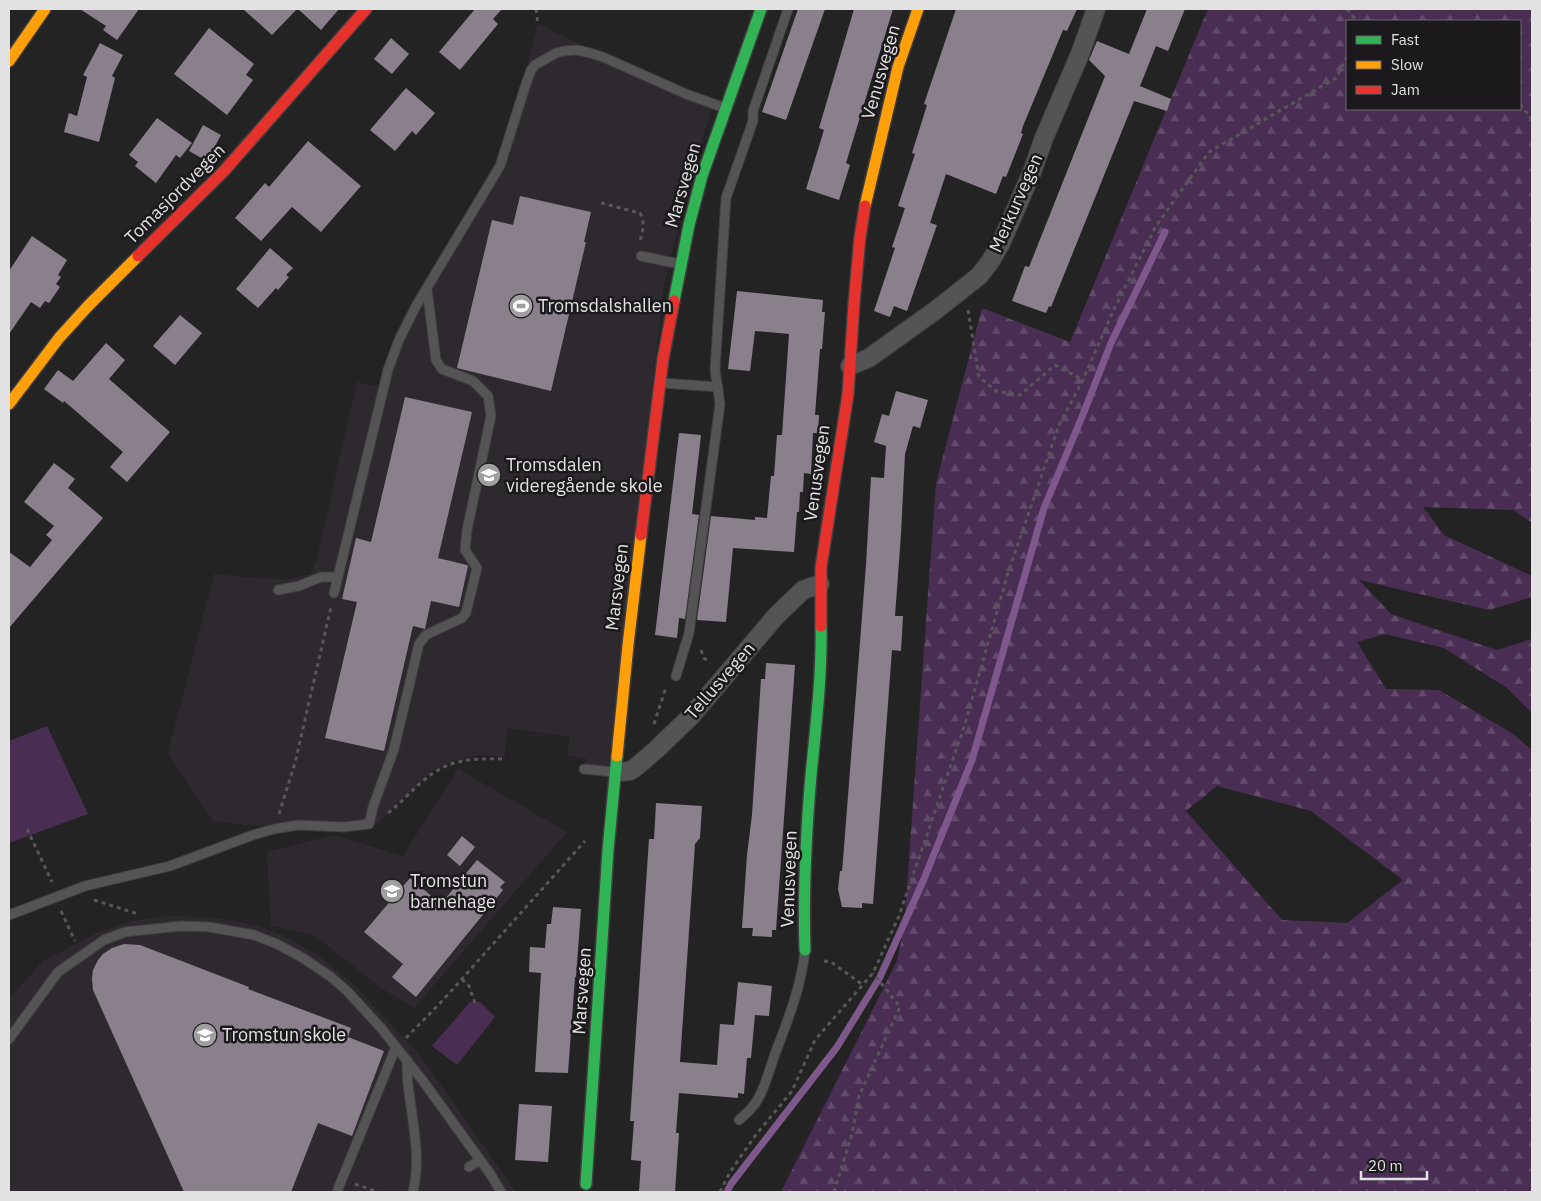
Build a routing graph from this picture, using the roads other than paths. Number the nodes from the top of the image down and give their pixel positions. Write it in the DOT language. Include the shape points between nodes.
graph roads {
  1 [pos="45,9"];
  2 [pos="366,9"];
  3 [pos="761,9"];
  4 [pos="788,9"];
  5 [pos="918,9"];
  6 [pos="1096,9"];
  7 [pos="9,61"];
  8 [pos="726,108"];
  9 [pos="640,253"];
  10 [pos="681,264"];
  11 [pos="427,289"];
  12 [pos="850,366"];
  13 [pos="660,382"];
  14 [pos="718,386"];
  15 [pos="9,404"];
  16 [pos="338,577"];
  17 [pos="820,584"];
  18 [pos="278,590"];
  19 [pos="334,592"];
  20 [pos="676,676"];
  21 [pos="584,769"];
  22 [pos="616,772"];
  23 [pos="9,915"];
  24 [pos="805,954"];
  25 [pos="9,1039"];
  26 [pos="396,1047"];
  27 [pos="407,1060"];
  28 [pos="739,1120"];
  29 [pos="480,1160"];
  30 [pos="469,1168"];
  31 [pos="586,1184"];
  32 [pos="338,1192"];
  33 [pos="413,1192"];
  34 [pos="501,1192"];
  1 -- 7 [label="street"];
  2 -- 15 [label="street, Tomasjordvegen" via="224,171 59,338"];
  3 -- 8 [label="street, Marsvegen"];
  4 -- 14 [label="lane" via="726,198 715,370"];
  5 -- 12 [label="street, Venusvegen" via="898,68 865,206"];
  6 -- 12 [label="street, Merkurvegen" via="1032,172 1001,243 983,271 965,288 869,358"];
  8 -- 10 [label="street, Marsvegen" via="694,203"];
  8 -- 11 [label="lane" via="590,53 570,50 541,62 531,70 500,166"];
  9 -- 10 [label="lane"];
  10 -- 13 [label="street, Marsvegen"];
  11 -- 16 [label="lane" via="410,317 388,370"];
  11 -- 23 [label="lane" via="436,360 442,369 473,382 488,396 491,416 465,550 477,568 466,613 426,635 419,644 394,749 369,824 344,827 298,825 274,829 170,866 79,889"];
  12 -- 17 [label="street, Venusvegen"];
  13 -- 14 [label="lane"];
  13 -- 22 [label="street, Marsvegen"];
  14 -- 20 [label="lane" via="720,404 689,633"];
  16 -- 18 [label="lane" via="321,577"];
  16 -- 19 [label="lane"];
  17 -- 22 [label="street, Tellusvegen" via="803,590 790,601 692,715 657,749 636,768"];
  17 -- 24 [label="street, Venusvegen" via="820,668 803,881"];
  21 -- 22 [label="lane"];
  22 -- 31 [label="street, Marsvegen"];
  24 -- 28 [label="lane" via="799,985 761,1094"];
  25 -- 26 [label="lane" via="58,972 104,940 125,932 181,926 254,935 303,958 340,984"];
  26 -- 27 [label="lane"];
  26 -- 32 [label="lane"];
  27 -- 29 [label="lane"];
  27 -- 33 [label="lane" via="417,1155"];
  29 -- 30 [label="lane"];
  29 -- 34 [label="lane"];
}
